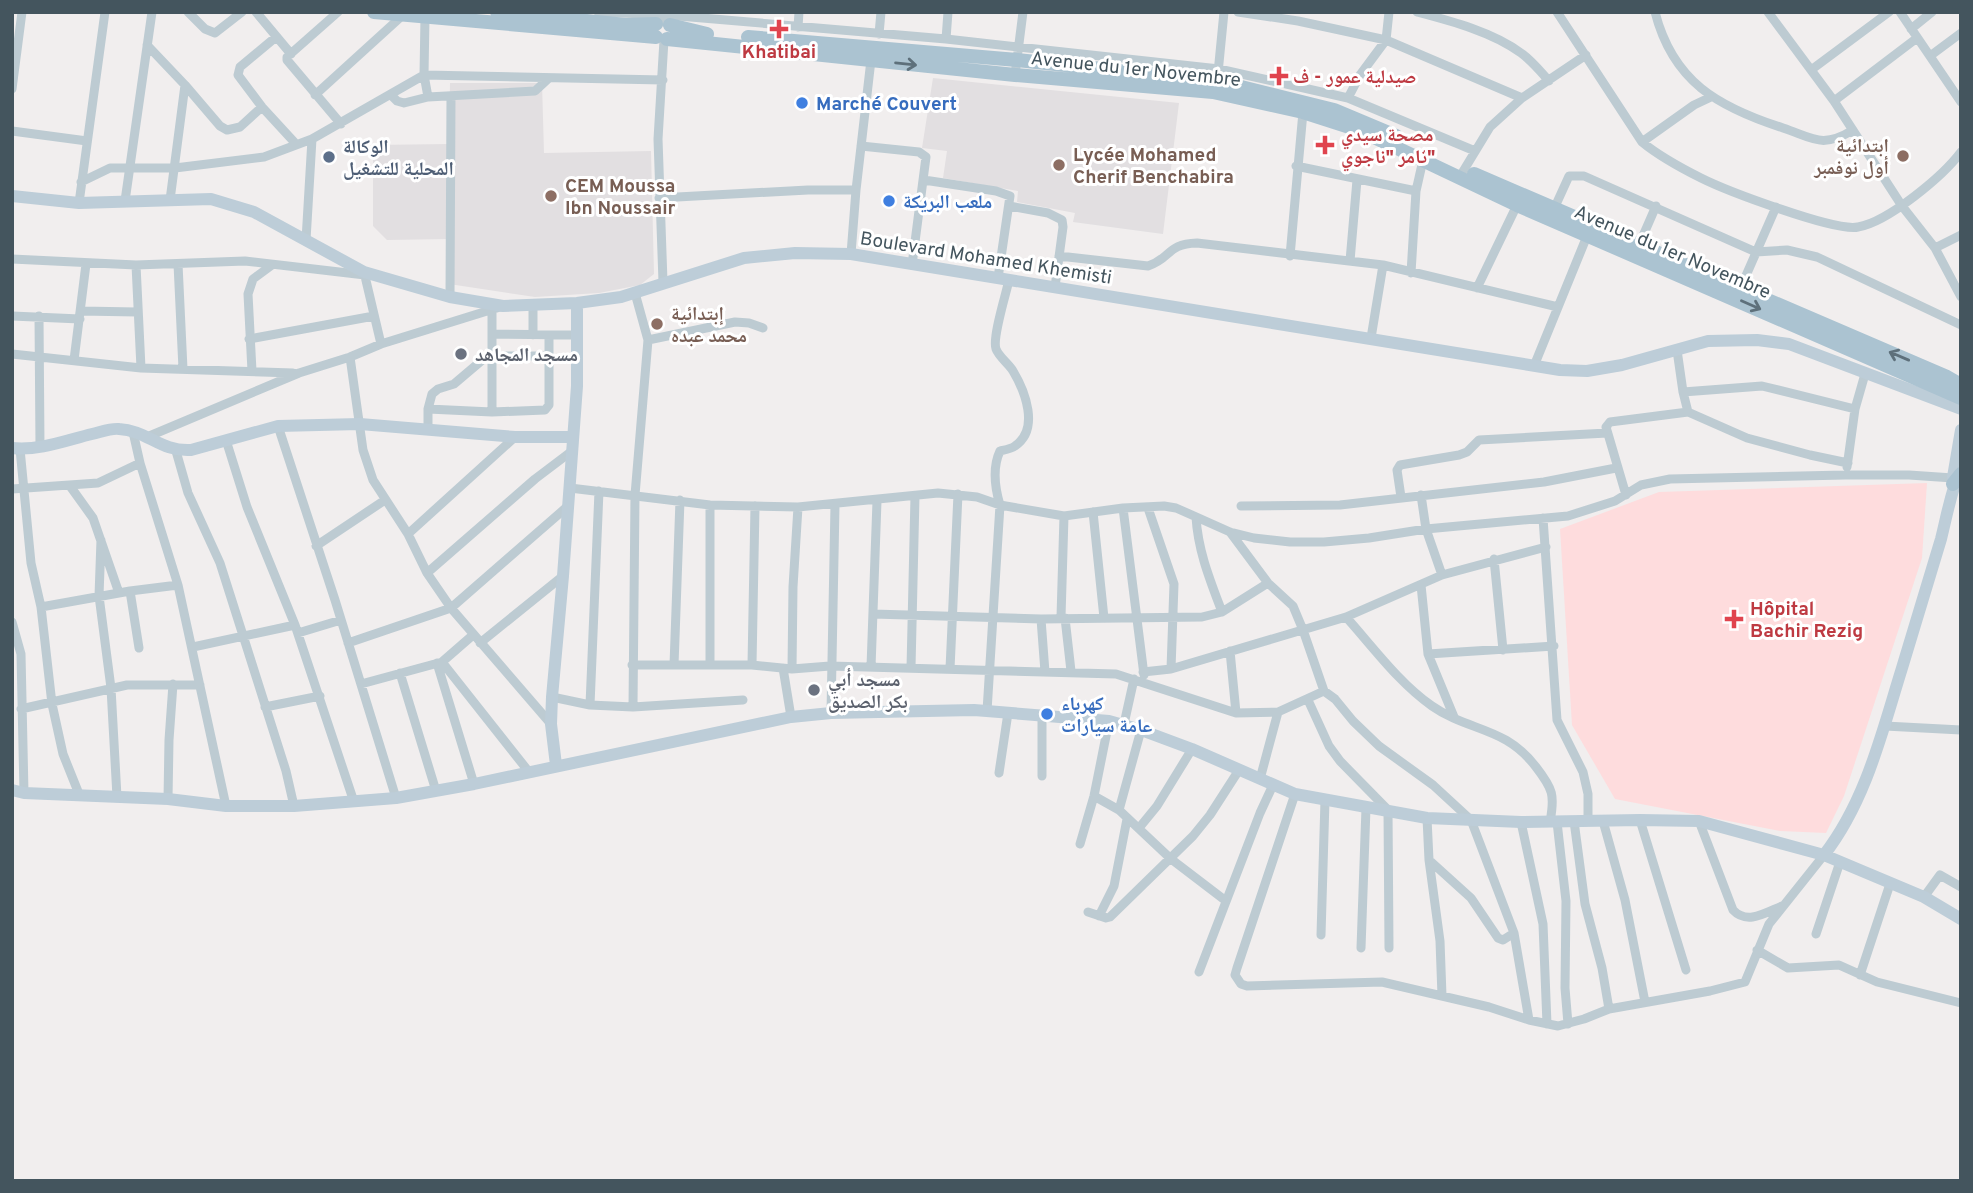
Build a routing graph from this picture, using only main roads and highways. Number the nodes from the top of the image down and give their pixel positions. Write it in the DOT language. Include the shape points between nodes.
graph roads {
  1 [pos="374,12"];
  2 [pos="496,12"];
  3 [pos="664,29"];
  4 [pos="1017,61"];
  5 [pos="1461,173"];
  6 [pos="12,196"];
  7 [pos="577,303"];
  8 [pos="1961,385"];
  9 [pos="1961,398"];
  10 [pos="1961,409"];
  11 [pos="1961,430"];
  12 [pos="573,437"];
  13 [pos="16,449"];
  14 [pos="1957,476"];
  15 [pos="556,765"];
  16 [pos="18,791"];
  17 [pos="1824,855"];
  18 [pos="1961,919"];
  1 -- 3 [label="main road, Avenue du 1er Novembre"];
  2 -- 3 [label="main road, Avenue du 1er Novembre"];
  3 -- 4 [label="main road, Avenue du 1er Novembre"];
  3 -- 4 [label="main road, Avenue du 1er Novembre, one-way" via="871,60"];
  4 -- 5 [label="main road, Avenue du 1er Novembre" via="1213,92 1303,112"];
  4 -- 5 [label="main road, Avenue du 1er Novembre" via="1218,75 1373,125"];
  8 -- 5 [label="main road, Avenue du 1er Novembre, one-way" via="1741,287"];
  5 -- 9 [label="main road, Avenue du 1er Novembre, one-way" via="1517,205"];
  6 -- 7 [label="main road, Boulevard Mohamed Khemisti" via="79,203 211,198 254,212 365,274 498,308"];
  7 -- 10 [label="main road, Boulevard Mohamed Khemisti" via="635,293 744,258 851,254 1534,366 1587,370 1708,341 1774,341"];
  7 -- 12 [label="main road"];
  11 -- 14 [label="main road"];
  12 -- 13 [label="main road" via="515,437 360,424 278,426 176,451 118,428"];
  12 -- 15 [label="main road" via="552,697"];
  14 -- 17 [label="main road" via="1885,726 1856,804"];
  15 -- 16 [label="main road" via="396,798 294,806 226,806"];
  15 -- 17 [label="main road" via="791,717 986,711 1124,724 1296,793 1366,808 1427,818 1521,822 1699,821"];
  17 -- 18 [label="main road" via="1924,897"];
}
